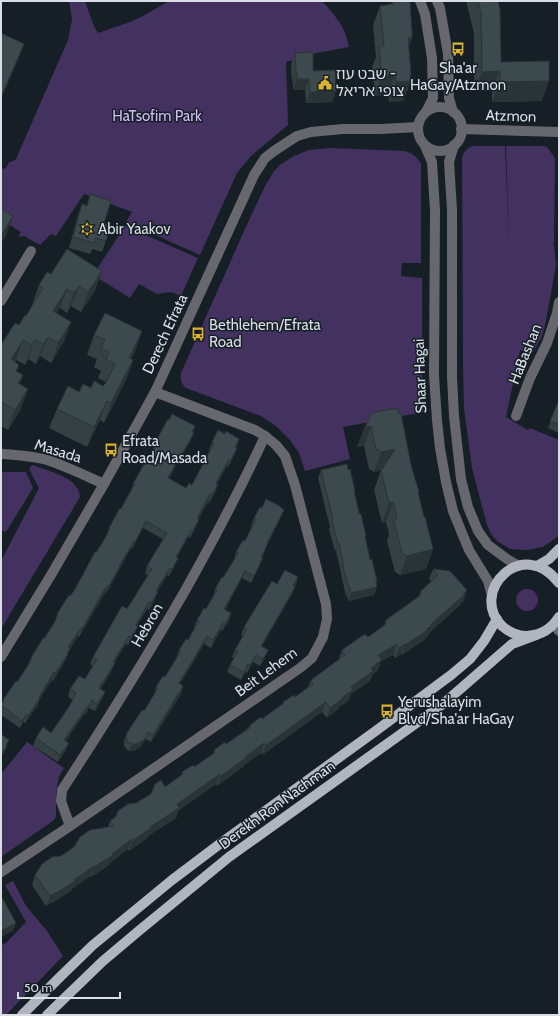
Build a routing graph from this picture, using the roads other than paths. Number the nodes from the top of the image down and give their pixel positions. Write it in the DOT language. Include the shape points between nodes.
graph roads {
  1 [pos="420,1"];
  2 [pos="437,1"];
  3 [pos="426,112"];
  4 [pos="453,112"];
  5 [pos="418,127"];
  6 [pos="461,129"];
  7 [pos="559,132"];
  8 [pos="454,145"];
  9 [pos="426,146"];
  10 [pos="31,252"];
  11 [pos="1,301"];
  12 [pos="559,302"];
  13 [pos="155,392"];
  14 [pos="516,416"];
  15 [pos="265,436"];
  16 [pos="1,454"];
  17 [pos="104,484"];
  18 [pos="559,549"];
  19 [pos="519,566"];
  20 [pos="537,566"];
  21 [pos="559,583"];
  22 [pos="492,596"];
  23 [pos="497,619"];
  24 [pos="557,624"];
  25 [pos="536,635"];
  26 [pos="1,657"];
  27 [pos="70,826"];
  28 [pos="1,872"];
  29 [pos="22,1015"];
  30 [pos="47,1015"];
  1 -- 3 [label="street" via="425,14 432,58 433,98"];
  2 -- 4 [label="street" via="448,54 449,98"];
  3 -- 4 [label="street" via="440,107"];
  3 -- 5 [label="street" via="421,117"];
  4 -- 6 [label="street" via="458,117"];
  5 -- 9 [label="street" via="420,140"];
  5 -- 13 [label="street, Derech Efrata" via="311,132 297,136 265,158 254,175"];
  6 -- 7 [label="street, Atzmon"];
  6 -- 8 [label="street" via="459,139"];
  8 -- 9 [label="street" via="441,151"];
  8 -- 19 [label="street" via="449,162 452,210 452,377 461,479 468,508 478,531 488,545"];
  9 -- 22 [label="street, Shaar Hagai" via="432,162 435,210 434,376 440,448 454,511 469,550 488,581"];
  10 -- 11 [label="street"];
  12 -- 14 [label="street, HaBashan" via="547,343"];
  13 -- 15 [label="street, Beit Lehem"];
  13 -- 17 [label="street, Derech Efrata"];
  15 -- 27 [label="street, Hebron" via="239,490 178,602 62,790 61,801"];
  15 -- 27 [label="street, Beit Lehem" via="285,456 295,485 326,604 328,619 323,637 312,658 300,668"];
  16 -- 17 [label="street, Masada" via="49,461"];
  17 -- 26 [label="street, Derech Efrata"];
  18 -- 20 [label="main road"];
  19 -- 20 [label="main road"];
  19 -- 22 [label="main road" via="504,574 496,584"];
  20 -- 21 [label="main road" via="546,569"];
  22 -- 23 [label="main road" via="493,612"];
  23 -- 25 [label="main road" via="506,629 518,635"];
  23 -- 29 [label="main road, Derekh Ron Nachman" via="484,642 452,675 172,880 93,946"];
  24 -- 25 [label="main road, Derekh Ron Nachman"];
  25 -- 30 [label="main road, Derekh Ron Nachman" via="512,644 443,704 229,857 103,961"];
  27 -- 28 [label="street, Beit Lehem"];
}
